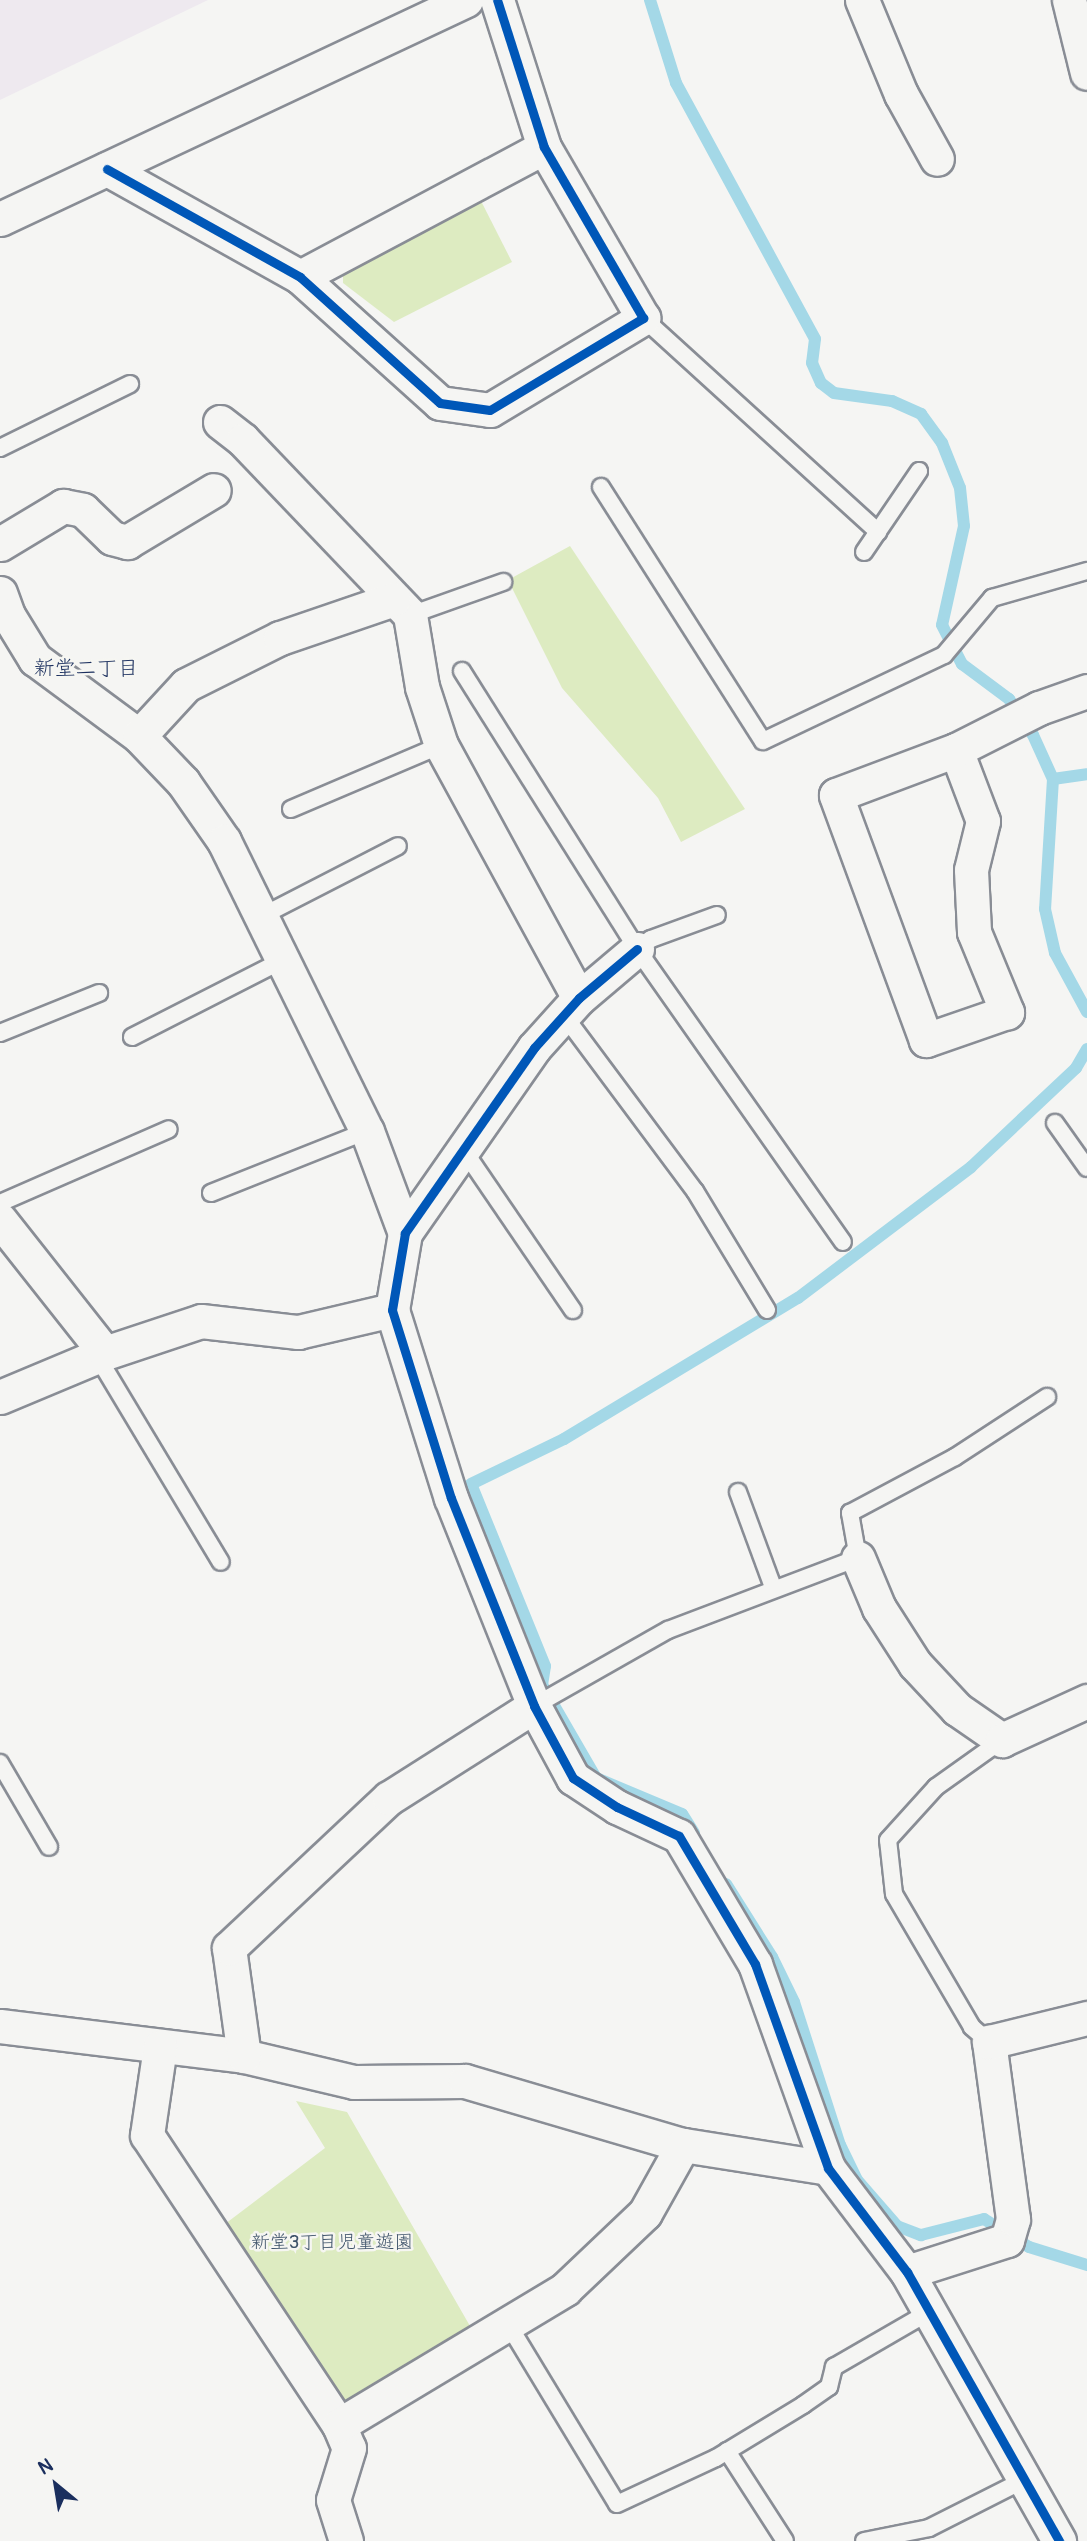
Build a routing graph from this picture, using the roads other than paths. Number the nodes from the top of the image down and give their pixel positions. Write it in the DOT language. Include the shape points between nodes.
graph roads {
  1 [pos="466,0"];
  2 [pos="497,0"];
  3 [pos="862,0"];
  4 [pos="1069,0"];
  5 [pos="1087,73"];
  6 [pos="544,147"];
  7 [pos="937,159"];
  8 [pos="107,169"];
  9 [pos="0,219"];
  10 [pos="300,277"];
  11 [pos="643,318"];
  12 [pos="130,384"];
  13 [pos="220,422"];
  14 [pos="0,448"];
  15 [pos="919,471"];
  16 [pos="601,487"];
  17 [pos="214,490"];
  18 [pos="878,533"];
  19 [pos="0,544"];
  20 [pos="864,552"];
  21 [pos="1087,571"];
  22 [pos="503,582"];
  23 [pos="0,593"];
  24 [pos="402,607"];
  25 [pos="461,671"];
  26 [pos="1087,691"];
  27 [pos="139,736"];
  28 [pos="441,745"];
  29 [pos="956,750"];
  30 [pos="291,809"];
  31 [pos="398,846"];
  32 [pos="716,915"];
  33 [pos="260,917"];
  34 [pos="636,949"];
  35 [pos="281,961"];
  36 [pos="99,993"];
  37 [pos="571,1006"];
  38 [pos="0,1033"];
  39 [pos="132,1037"];
  40 [pos="1055,1123"];
  41 [pos="169,1129"];
  42 [pos="367,1131"];
  43 [pos="463,1149"];
  44 [pos="1087,1168"];
  45 [pos="211,1193"];
  46 [pos="0,1203"];
  47 [pos="0,1220"];
  48 [pos="405,1233"];
  49 [pos="843,1241"];
  50 [pos="392,1310"];
  51 [pos="573,1310"];
  52 [pos="767,1310"];
  53 [pos="101,1354"];
  54 [pos="0,1396"];
  55 [pos="1048,1397"];
  56 [pos="738,1492"];
  57 [pos="858,1558"];
  58 [pos="221,1562"];
  59 [pos="773,1587"];
  60 [pos="1087,1701"];
  61 [pos="535,1706"];
  62 [pos="1002,1740"];
  63 [pos="0,1763"];
  64 [pos="49,1847"];
  65 [pos="1087,2018"];
  66 [pos="0,2026"];
  67 [pos="989,2042"];
  68 [pos="160,2047"];
  69 [pos="244,2056"];
  70 [pos="683,2145"];
  71 [pos="828,2168"];
  72 [pos="906,2272"];
  73 [pos="929,2312"];
  74 [pos="508,2324"];
  75 [pos="339,2425"];
  76 [pos="727,2451"];
  77 [pos="1024,2480"];
  78 [pos="346,2541"];
  79 [pos="785,2541"];
  80 [pos="864,2541"];
  81 [pos="1059,2541"];
  1 -- 8 [label="street"];
  2 -- 6 [label="street"];
  3 -- 7 [label="street" via="901,94"];
  4 -- 5 [label="street"];
  6 -- 10 [label="street"];
  6 -- 11 [label="street"];
  8 -- 9 [label="street"];
  8 -- 10 [label="street"];
  10 -- 11 [label="street" via="440,403 490,410"];
  11 -- 18 [label="lane"];
  12 -- 14 [label="lane"];
  13 -- 24 [label="street" via="250,447"];
  15 -- 18 [label="lane"];
  16 -- 21 [label="lane" via="763,741 944,655 992,597"];
  17 -- 19 [label="street" via="127,542 112,538 83,510 63,506"];
  18 -- 20 [label="lane"];
  22 -- 24 [label="lane"];
  23 -- 27 [label="street" via="8,615 36,659"];
  24 -- 27 [label="street" via="280,638 186,685"];
  24 -- 28 [label="street"];
  25 -- 34 [label="lane"];
  26 -- 29 [label="street" via="1039,708"];
  27 -- 33 [label="street" via="183,782 224,841"];
  28 -- 30 [label="lane"];
  28 -- 37 [label="street"];
  29 -- 29 [label="street" via="983,821 971,870 974,932 1007,1012 926,1040 836,794"];
  31 -- 33 [label="lane"];
  32 -- 34 [label="lane"];
  33 -- 35 [label="street"];
  34 -- 37 [label="street"];
  34 -- 49 [label="lane"];
  35 -- 39 [label="lane"];
  35 -- 42 [label="street"];
  36 -- 38 [label="lane"];
  37 -- 43 [label="street" via="534,1048"];
  37 -- 52 [label="lane" via="695,1191"];
  40 -- 44 [label="lane"];
  41 -- 46 [label="lane"];
  42 -- 45 [label="lane"];
  42 -- 48 [label="street"];
  43 -- 48 [label="street"];
  43 -- 51 [label="lane"];
  47 -- 53 [label="street"];
  48 -- 50 [label="street"];
  50 -- 53 [label="street" via="298,1332 201,1321"];
  50 -- 61 [label="street" via="451,1498"];
  53 -- 54 [label="street"];
  53 -- 58 [label="lane"];
  55 -- 57 [label="lane" via="955,1457 850,1513"];
  56 -- 59 [label="lane"];
  57 -- 59 [label="lane"];
  57 -- 62 [label="street" via="879,1608 915,1664 957,1710"];
  59 -- 61 [label="lane" via="668,1630"];
  60 -- 62 [label="street"];
  61 -- 69 [label="street" via="389,1798 229,1948"];
  61 -- 71 [label="street" via="573,1778 617,1807 679,1836 755,1964"];
  62 -- 67 [label="lane" via="936,1787 888,1840 894,1894 972,2027"];
  63 -- 64 [label="lane"];
  65 -- 67 [label="street"];
  66 -- 68 [label="street"];
  67 -- 72 [label="street" via="1010,2229"];
  68 -- 69 [label="street"];
  68 -- 75 [label="street" via="147,2135"];
  69 -- 70 [label="street" via="354,2082 465,2081"];
  70 -- 71 [label="street"];
  70 -- 74 [label="street" via="645,2213 565,2289"];
  71 -- 72 [label="street"];
  72 -- 73 [label="street"];
  73 -- 76 [label="lane" via="834,2367 829,2387"];
  73 -- 77 [label="street"];
  74 -- 75 [label="street"];
  74 -- 76 [label="lane" via="617,2504"];
  75 -- 78 [label="street" via="349,2448 333,2500"];
  76 -- 79 [label="lane"];
  77 -- 80 [label="lane" via="929,2528"];
  77 -- 81 [label="street"];
}
